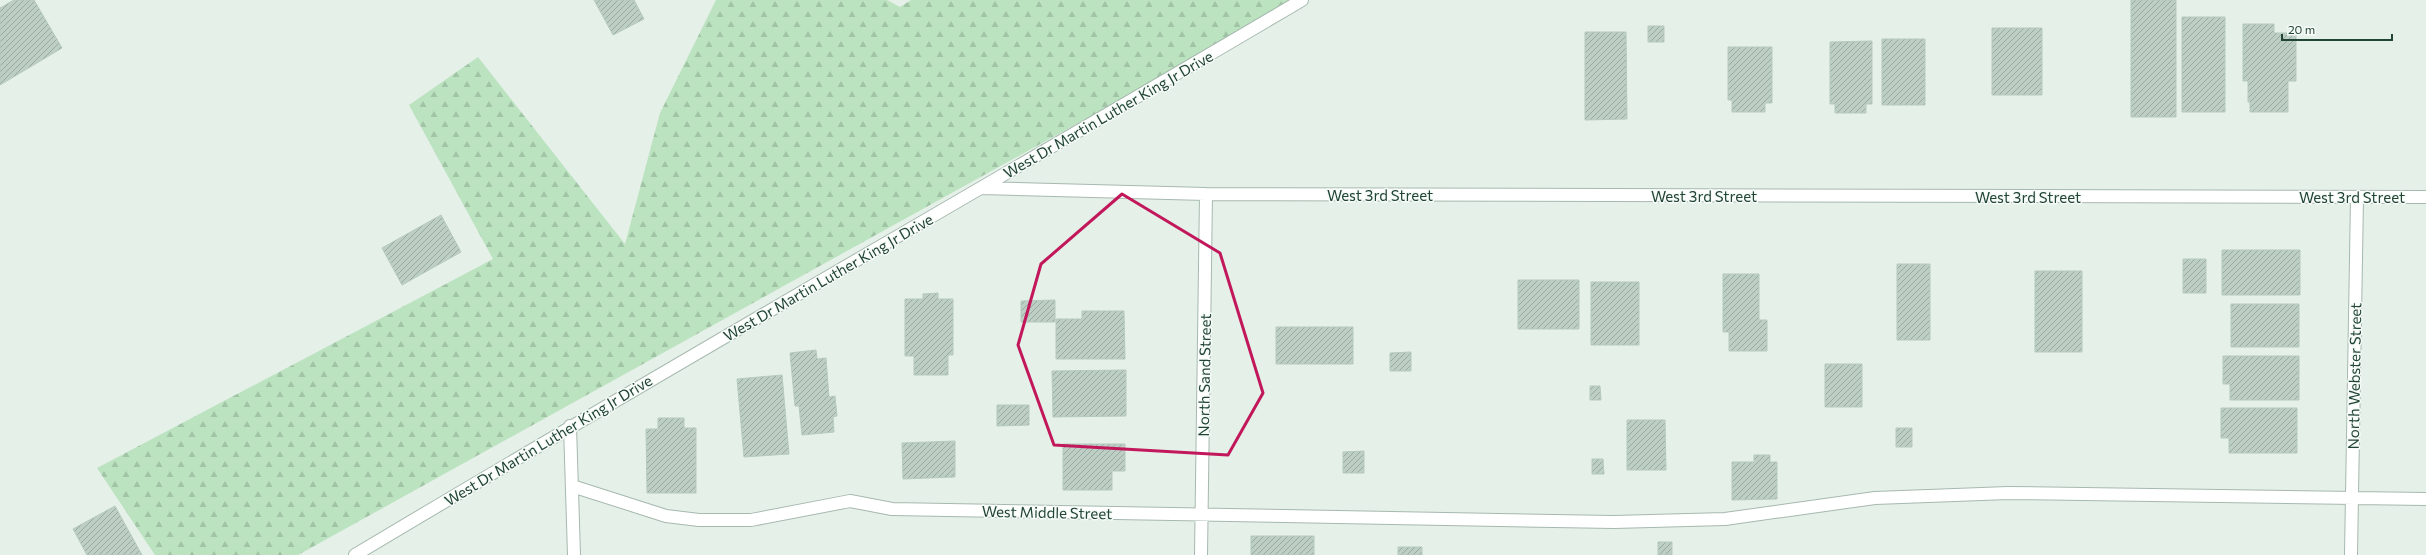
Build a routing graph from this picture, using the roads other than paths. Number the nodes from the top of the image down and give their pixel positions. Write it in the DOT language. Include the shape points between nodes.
graph roads {
  1 [pos="1302,0"];
  2 [pos="982,188"];
  3 [pos="1206,194"];
  4 [pos="2426,197"];
  5 [pos="2357,198"];
  6 [pos="570,426"];
  7 [pos="572,486"];
  8 [pos="2352,497"];
  9 [pos="2426,499"];
  10 [pos="1202,514"];
  11 [pos="355,555"];
  12 [pos="574,555"];
  13 [pos="1201,555"];
  14 [pos="2351,555"];
  1 -- 2 [label="street, West Dr Martin Luther King Jr Drive"];
  2 -- 3 [label="street, West 3rd Street"];
  2 -- 6 [label="street, West Dr Martin Luther King Jr Drive"];
  3 -- 5 [label="street, West 3rd Street"];
  3 -- 10 [label="street, North Sand Street"];
  4 -- 5 [label="street, West 3rd Street"];
  5 -- 8 [label="street, North Webster Street"];
  6 -- 7 [label="street"];
  6 -- 11 [label="street, West Dr Martin Luther King Jr Drive"];
  7 -- 10 [label="street, West Middle Street" via="666,516 699,520 751,520 850,501 892,509"];
  7 -- 12 [label="street"];
  8 -- 9 [label="street, West Middle Street"];
  8 -- 10 [label="street, West Middle Street" via="2008,493 1937,495 1840,501 1725,519 1622,521"];
  8 -- 14 [label="street, North Webster Street"];
  10 -- 13 [label="street, North Sand Street"];
}
